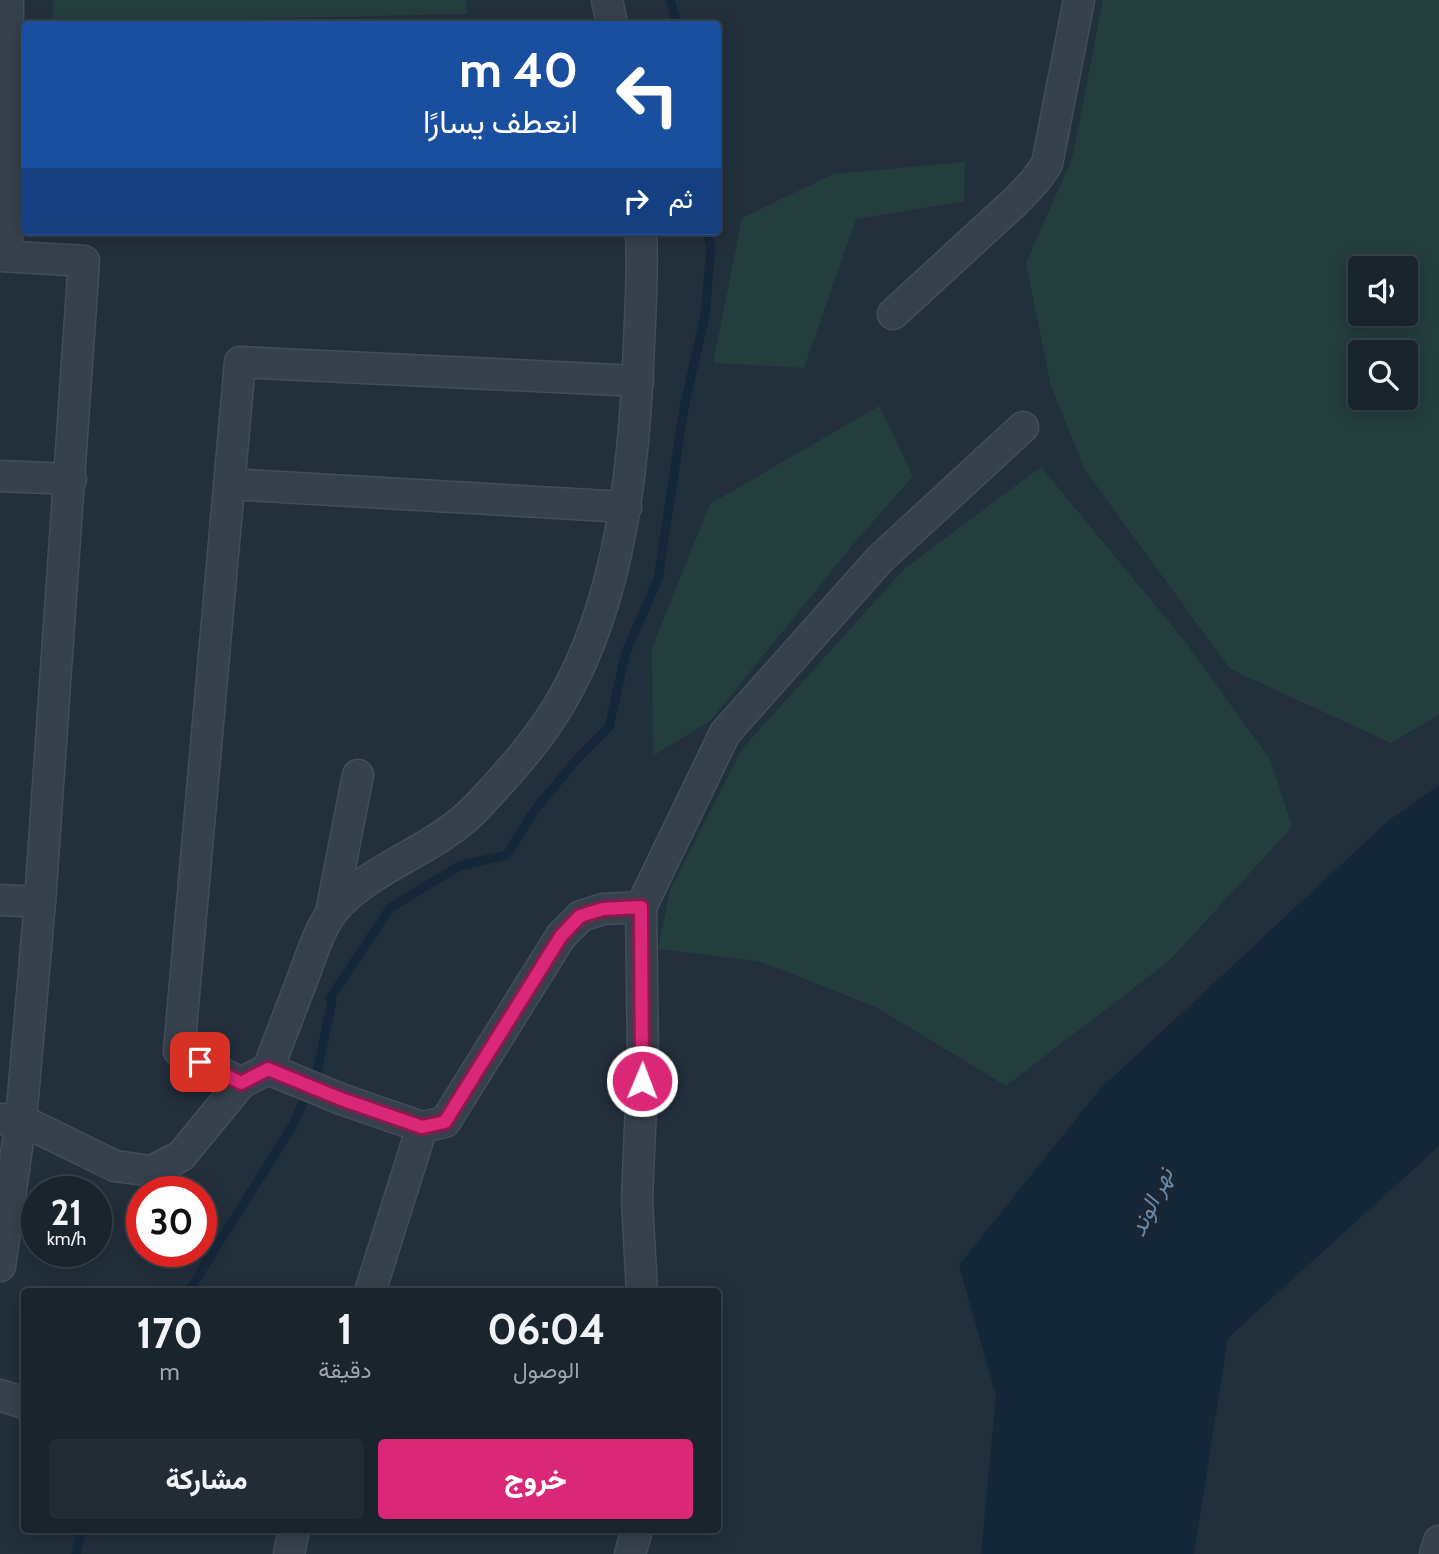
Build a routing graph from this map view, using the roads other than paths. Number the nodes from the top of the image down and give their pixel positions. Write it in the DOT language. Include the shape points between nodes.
graph roads {
  1 [pos="8,0"];
  2 [pos="607,0"];
  3 [pos="1079,0"];
  4 [pos="611,21"];
  5 [pos="641,235"];
  6 [pos="4,256"];
  7 [pos="893,314"];
  8 [pos="638,381"];
  9 [pos="1023,427"];
  10 [pos="0,476"];
  11 [pos="71,479"];
  12 [pos="229,484"];
  13 [pos="625,507"];
  14 [pos="358,775"];
  15 [pos="0,900"];
  16 [pos="40,902"];
  17 [pos="641,907"];
  18 [pos="331,913"];
  19 [pos="268,1069"];
  20 [pos="241,1083"];
  21 [pos="11,1119"];
  22 [pos="422,1127"];
  23 [pos="0,1266"];
  24 [pos="371,1288"];
  25 [pos="642,1288"];
  26 [pos="0,1395"];
  27 [pos="21,1402"];
  28 [pos="293,1533"];
  29 [pos="636,1533"];
  30 [pos="1439,1541"];
  31 [pos="289,1554"];
  32 [pos="630,1554"];
  33 [pos="1435,1554"];
  1 -- 6 [label="street"];
  2 -- 4 [label="street"];
  3 -- 7 [label="street" via="1047,164 1016,201"];
  5 -- 8 [label="street"];
  6 -- 11 [label="street" via="84,261"];
  8 -- 12 [label="street" via="240,362"];
  8 -- 13 [label="street"];
  9 -- 17 [label="street" via="880,559 725,733"];
  10 -- 11 [label="street"];
  11 -- 16 [label="street"];
  12 -- 13 [label="street"];
  12 -- 20 [label="street" via="179,1051"];
  13 -- 18 [label="street" via="606,593 588,645 542,732 454,827 366,882"];
  14 -- 18 [label="street"];
  15 -- 16 [label="street"];
  16 -- 21 [label="street"];
  17 -- 22 [label="street" via="603,909 580,916 561,936 445,1122"];
  17 -- 25 [label="street" via="643,1058 637,1200"];
  18 -- 19 [label="street"];
  19 -- 20 [label="street"];
  19 -- 22 [label="street"];
  20 -- 21 [label="street" via="181,1156 152,1171 115,1166"];
  21 -- 23 [label="street"];
  22 -- 24 [label="street"];
  26 -- 27 [label="street"];
  28 -- 31 [label="street"];
  29 -- 32 [label="street"];
  30 -- 33 [label="street"];
}
